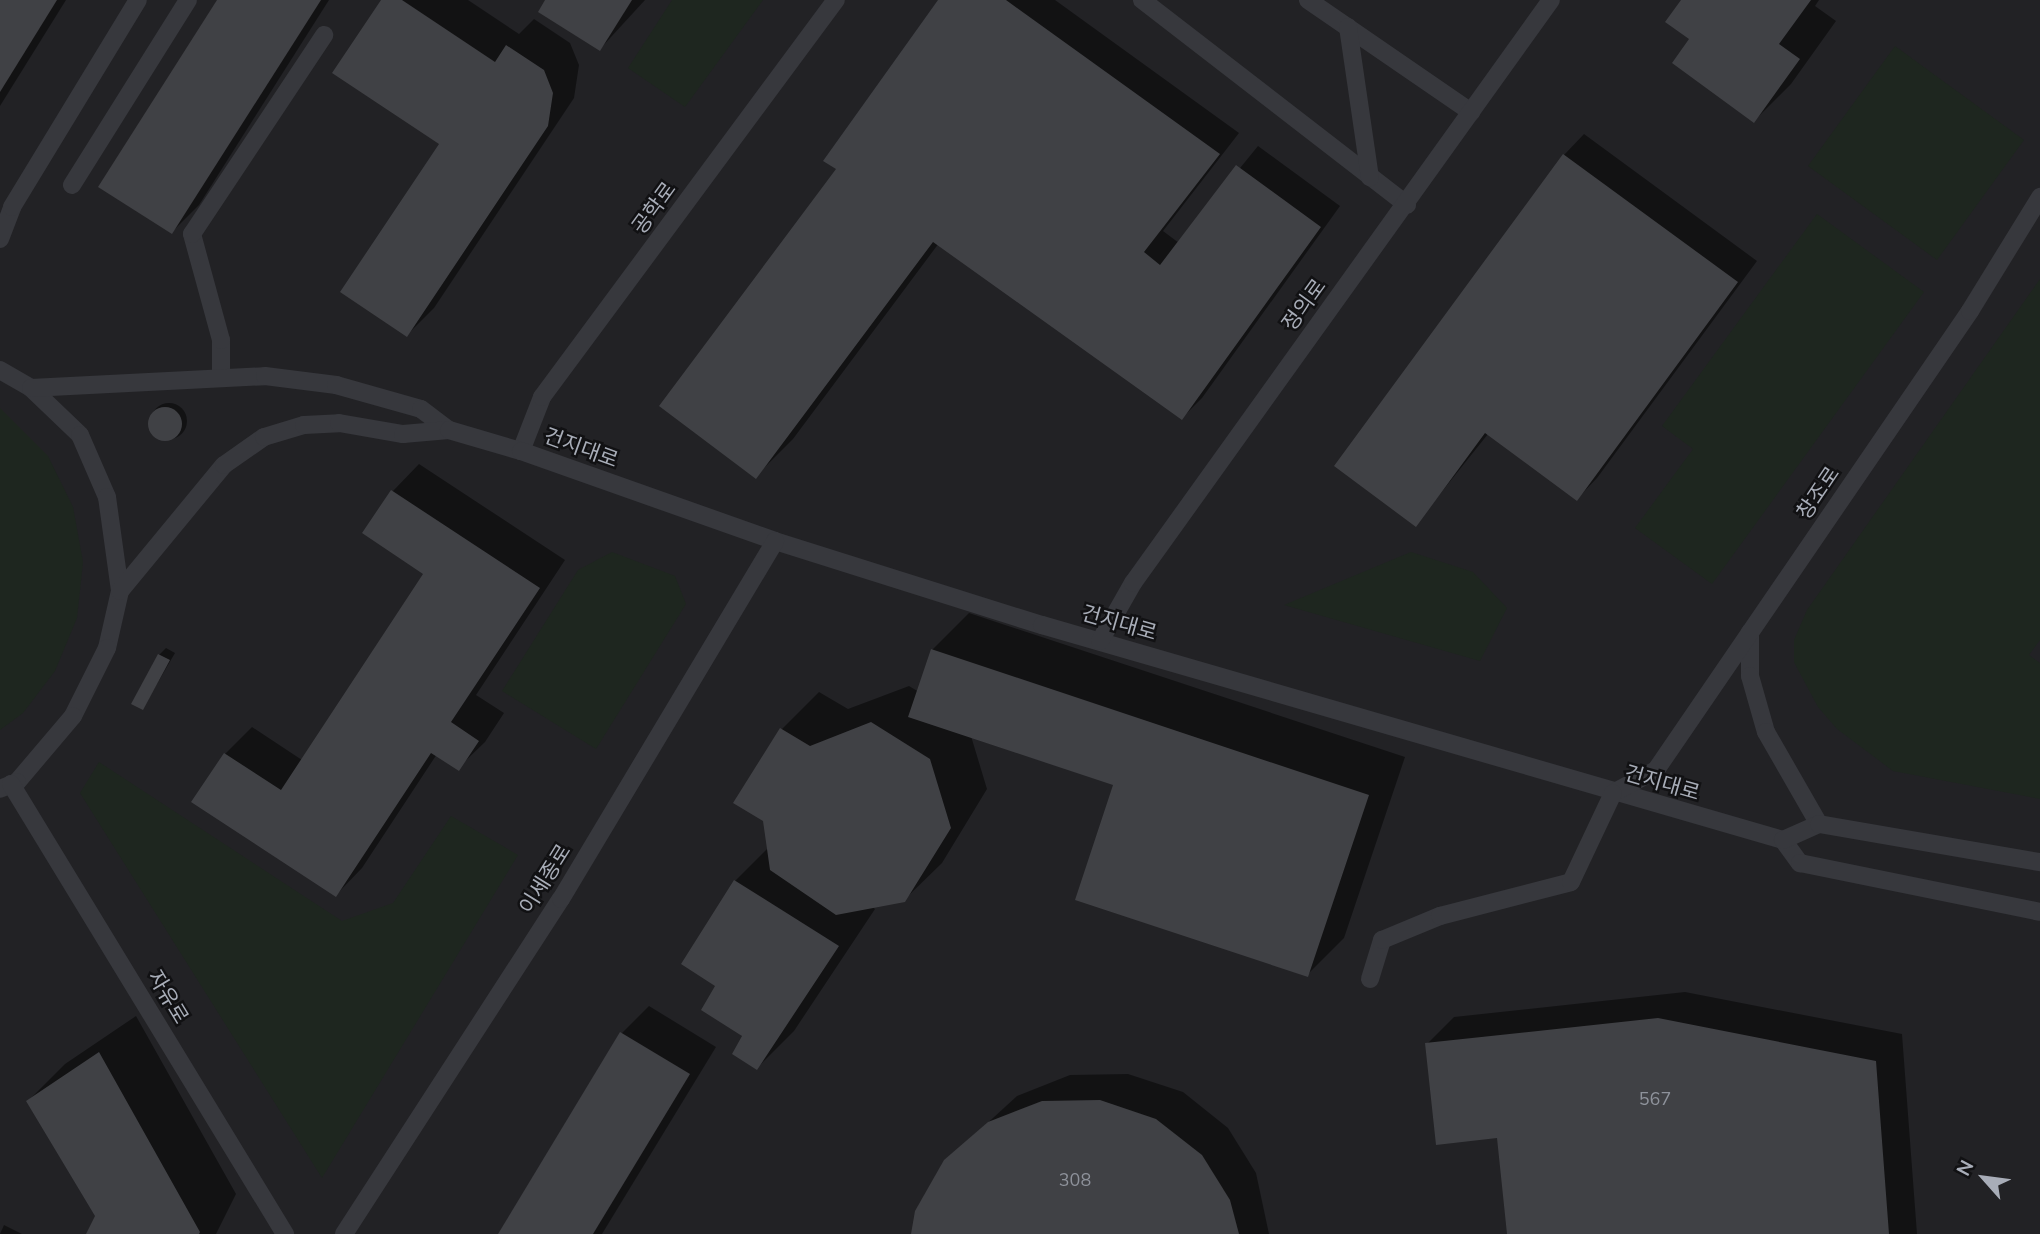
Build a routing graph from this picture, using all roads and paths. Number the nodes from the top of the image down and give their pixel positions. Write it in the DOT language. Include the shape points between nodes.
graph roads {
  1 [pos="138,0"];
  2 [pos="188,0"];
  3 [pos="836,0"];
  4 [pos="1142,0"];
  5 [pos="1308,0"];
  6 [pos="1551,0"];
  7 [pos="1348,27"];
  8 [pos="324,35"];
  9 [pos="1471,112"];
  10 [pos="1370,177"];
  11 [pos="72,185"];
  12 [pos="2040,197"];
  13 [pos="1406,205"];
  14 [pos="0,239"];
  15 [pos="0,370"];
  16 [pos="221,376"];
  17 [pos="31,388"];
  18 [pos="449,430"];
  19 [pos="521,451"];
  20 [pos="775,541"];
  21 [pos="120,591"];
  22 [pos="1750,632"];
  23 [pos="1100,641"];
  24 [pos="6,787"];
  25 [pos="1613,793"];
  26 [pos="1819,824"];
  27 [pos="1783,840"];
  28 [pos="2040,862"];
  29 [pos="2040,912"];
  30 [pos="1370,979"];
  31 [pos="285,1234"];
  32 [pos="344,1234"];
  1 -- 14 [label="lane" via="12,207"];
  2 -- 11 [label="lane"];
  3 -- 19 [label="lane, 공학로" via="542,397"];
  4 -- 10 [label="lane"];
  5 -- 7 [label="lane"];
  6 -- 9 [label="lane, 정의로"];
  7 -- 9 [label="lane"];
  7 -- 10 [label="lane"];
  8 -- 16 [label="lane" via="192,234 221,340"];
  9 -- 13 [label="lane, 정의로"];
  10 -- 13 [label="lane"];
  12 -- 22 [label="lane, 창조로" via="1970,311"];
  13 -- 23 [label="lane, 정의로" via="1133,583"];
  15 -- 17 [label="lane"];
  16 -- 17 [label="lane, 건지대로"];
  16 -- 18 [label="lane, 건지대로" via="265,376 336,386 421,409"];
  17 -- 21 [label="lane" via="80,435 85,446 107,497"];
  18 -- 19 [label="lane, 건지대로"];
  18 -- 21 [label="lane, 건지대로" via="403,434 339,423 304,425 264,437 224,466"];
  19 -- 20 [label="lane, 건지대로"];
  20 -- 23 [label="lane, 건지대로"];
  20 -- 32 [label="lane, 이세종로" via="561,899"];
  21 -- 24 [label="lane" via="107,648 73,716"];
  22 -- 25 [label="lane, 창조로" via="1656,770"];
  22 -- 26 [label="lane" via="1750,676 1766,732"];
  23 -- 25 [label="lane, 건지대로"];
  24 -- 31 [label="lane, 자유로"];
  25 -- 27 [label="lane, 건지대로"];
  25 -- 30 [label="lane" via="1571,882 1440,916 1382,940"];
  26 -- 27 [label="lane"];
  26 -- 28 [label="lane"];
  27 -- 29 [label="lane" via="1800,863"];
}
